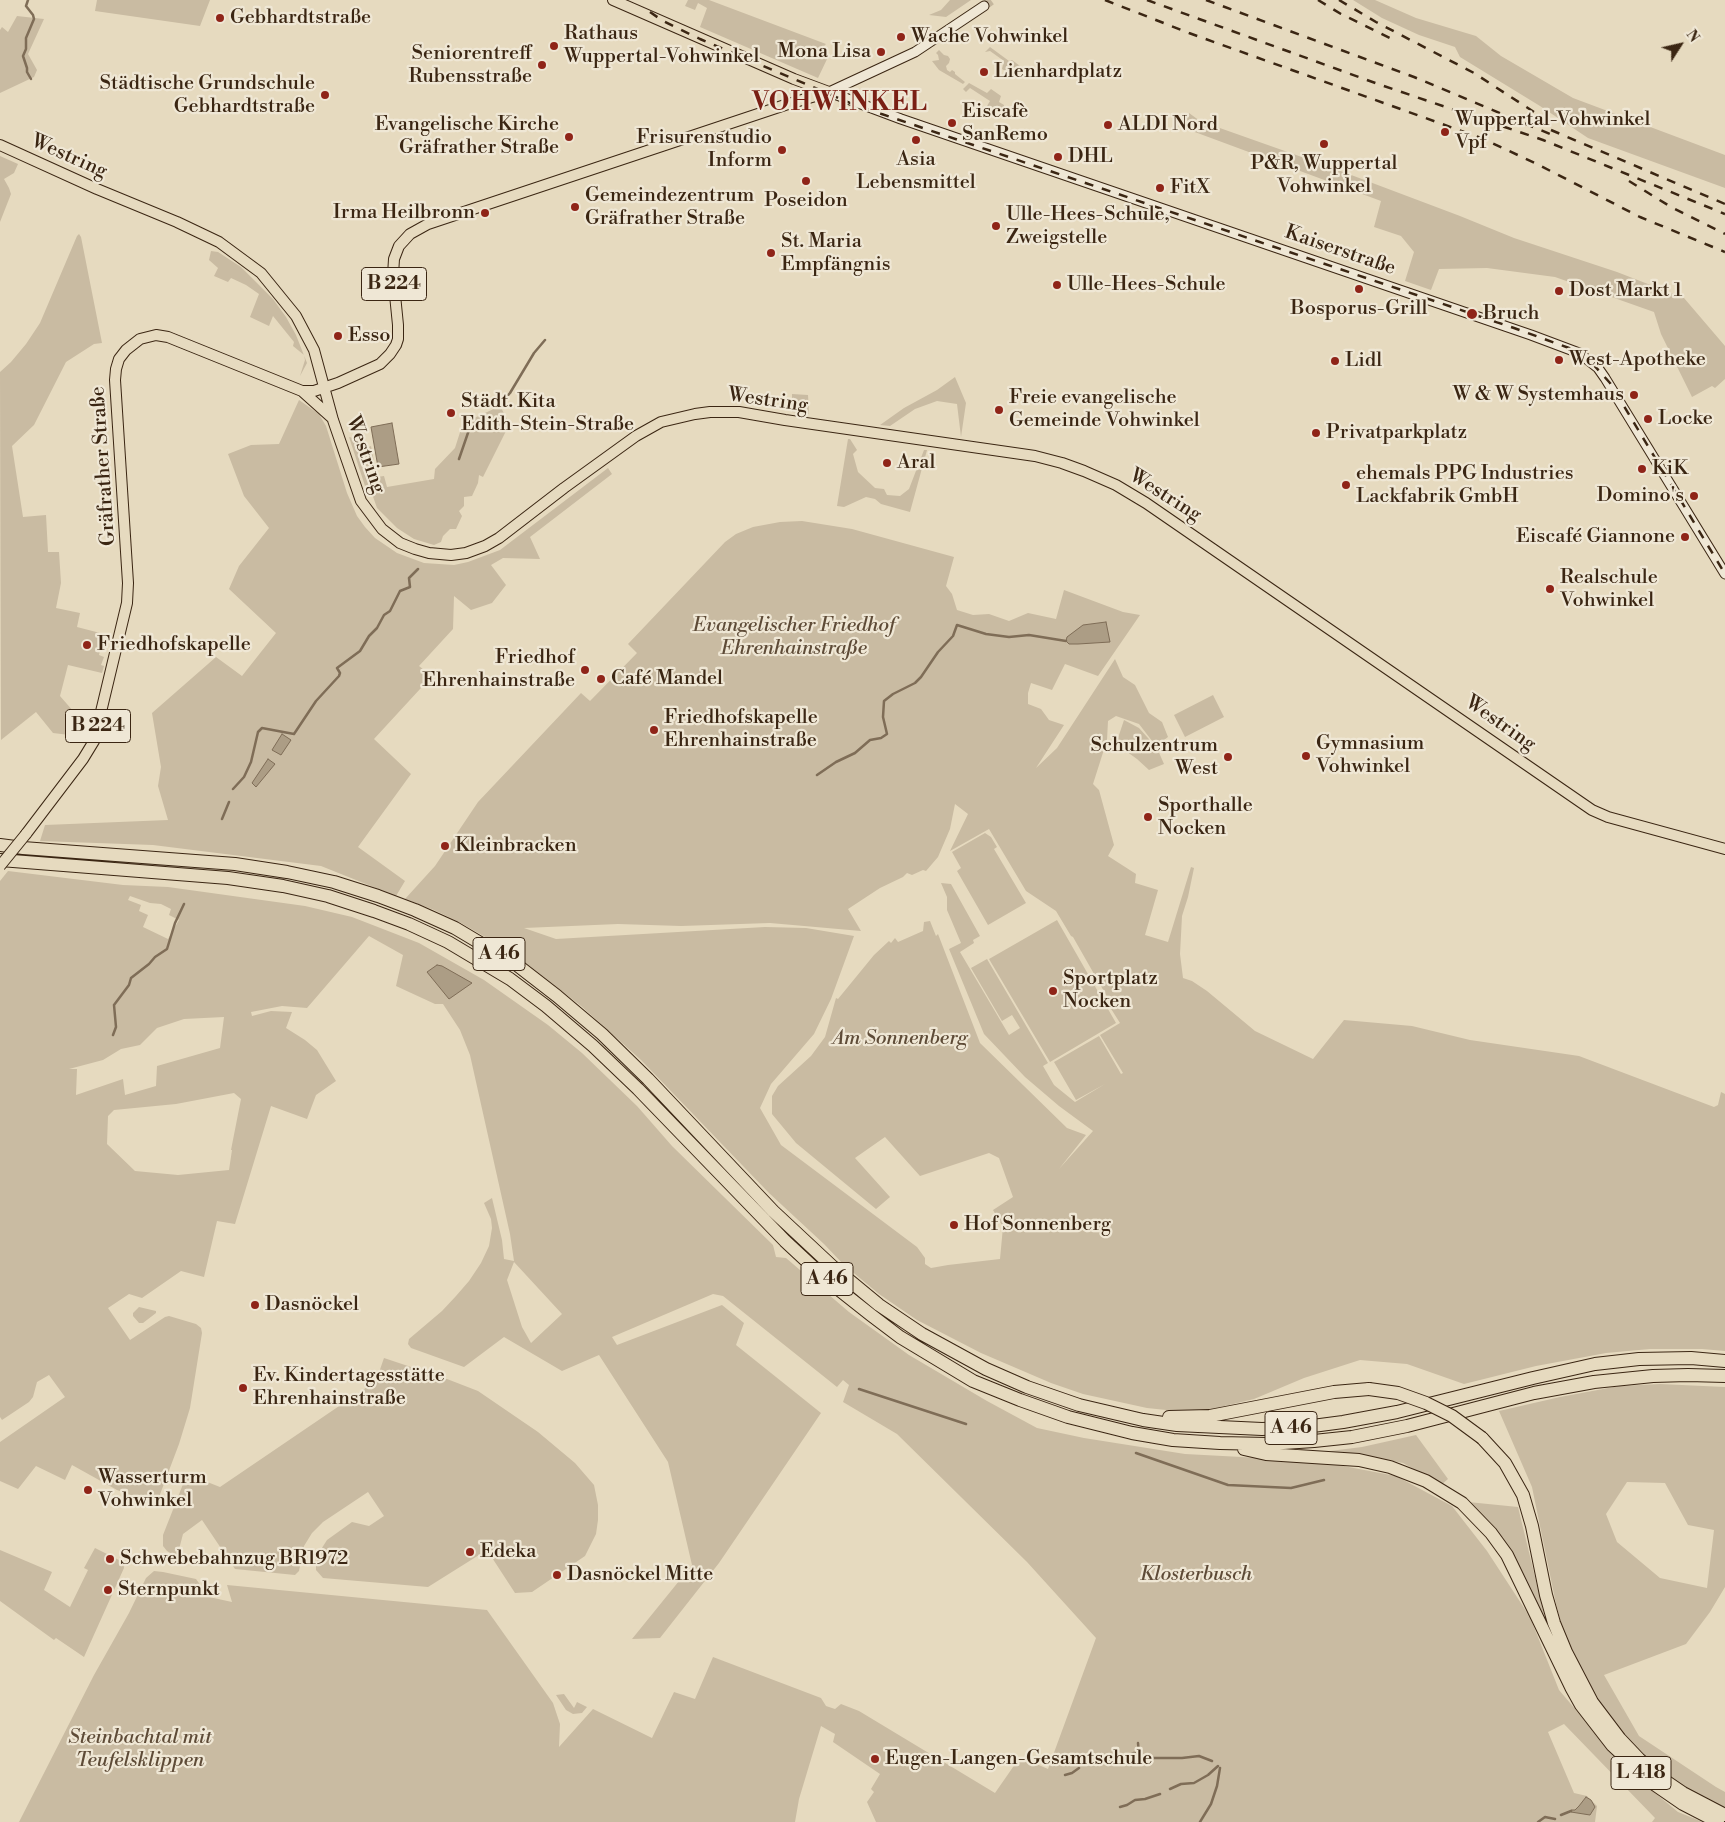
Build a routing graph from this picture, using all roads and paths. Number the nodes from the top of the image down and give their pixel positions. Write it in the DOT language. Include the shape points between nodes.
graph roads {
  1 [pos="613,0"];
  2 [pos="984,6"];
  3 [pos="829,92"];
  4 [pos="0,145"];
  5 [pos="324,388"];
  6 [pos="302,391"];
  7 [pos="333,420"];
  8 [pos="1725,574"];
  9 [pos="0,845"];
  10 [pos="1725,850"];
  11 [pos="0,860"];
  12 [pos="0,866"];
  13 [pos="1725,1361"];
  14 [pos="1725,1376"];
  15 [pos="1143,1420"];
  16 [pos="1220,1443"];
  17 [pos="1561,1654"];
  18 [pos="1725,1815"];
  19 [pos="1718,1822"];
  1 -- 3 [label="main road"];
  2 -- 3 [label="main road" via="915,52"];
  3 -- 5 [label="main road, Gräfrather Straße / B 224" via="428,224 410,234 399,246 394,259 398,333 394,350 368,370"];
  3 -- 8 [label="main road, Kaiserstraße" via="1553,342 1579,354 1598,368 1605,378"];
  4 -- 5 [label="main road, Westring" via="177,222 219,242 247,262 272,285 302,325 314,350"];
  5 -- 6 [label="main road, Gräfrather Straße / B 224"];
  5 -- 7 [label="main road, Westring"];
  6 -- 7 [label="main road"];
  6 -- 12 [label="main road, Gräfrather Straße / B 224, bridge" via="168,337 156,335 140,339 120,358 115,380 127,603 94,741"];
  7 -- 10 [label="main road, Westring" via="356,492 371,517 400,542 438,554 466,553 485,546 636,436 661,422 695,414 740,412 1019,453 1062,463 1116,485 1146,503 1592,810"];
  9 -- 15 [label="highway, A 46" via="235,864 287,872 378,896 455,928 517,965 602,1034 797,1234 892,1314 954,1354 1006,1379 1080,1405"];
  11 -- 16 [label="highway, A 46" via="283,886 374,911 448,942 510,979 593,1046 784,1241 828,1281 900,1337 973,1380 1068,1417 1132,1433"];
  13 -- 15 [label="highway, A 46" via="1682,1358 1596,1364 1398,1412 1305,1427 1219,1428"];
  14 -- 16 [label="highway, A 46" via="1624,1378 1534,1394 1352,1437 1268,1444"];
  15 -- 17 [label="highway, bridge" via="1210,1416 1334,1392 1369,1389 1398,1393 1452,1416 1482,1438 1505,1463 1523,1494"];
  16 -- 17 [label="highway" via="1266,1454 1360,1460 1414,1475 1439,1487 1462,1503 1491,1533 1514,1567"];
  17 -- 18 [label="highway, L 418" via="1592,1702 1639,1759 1683,1793"];
  17 -- 19 [label="highway, L 418" via="1582,1705 1612,1745 1654,1784"];
}
